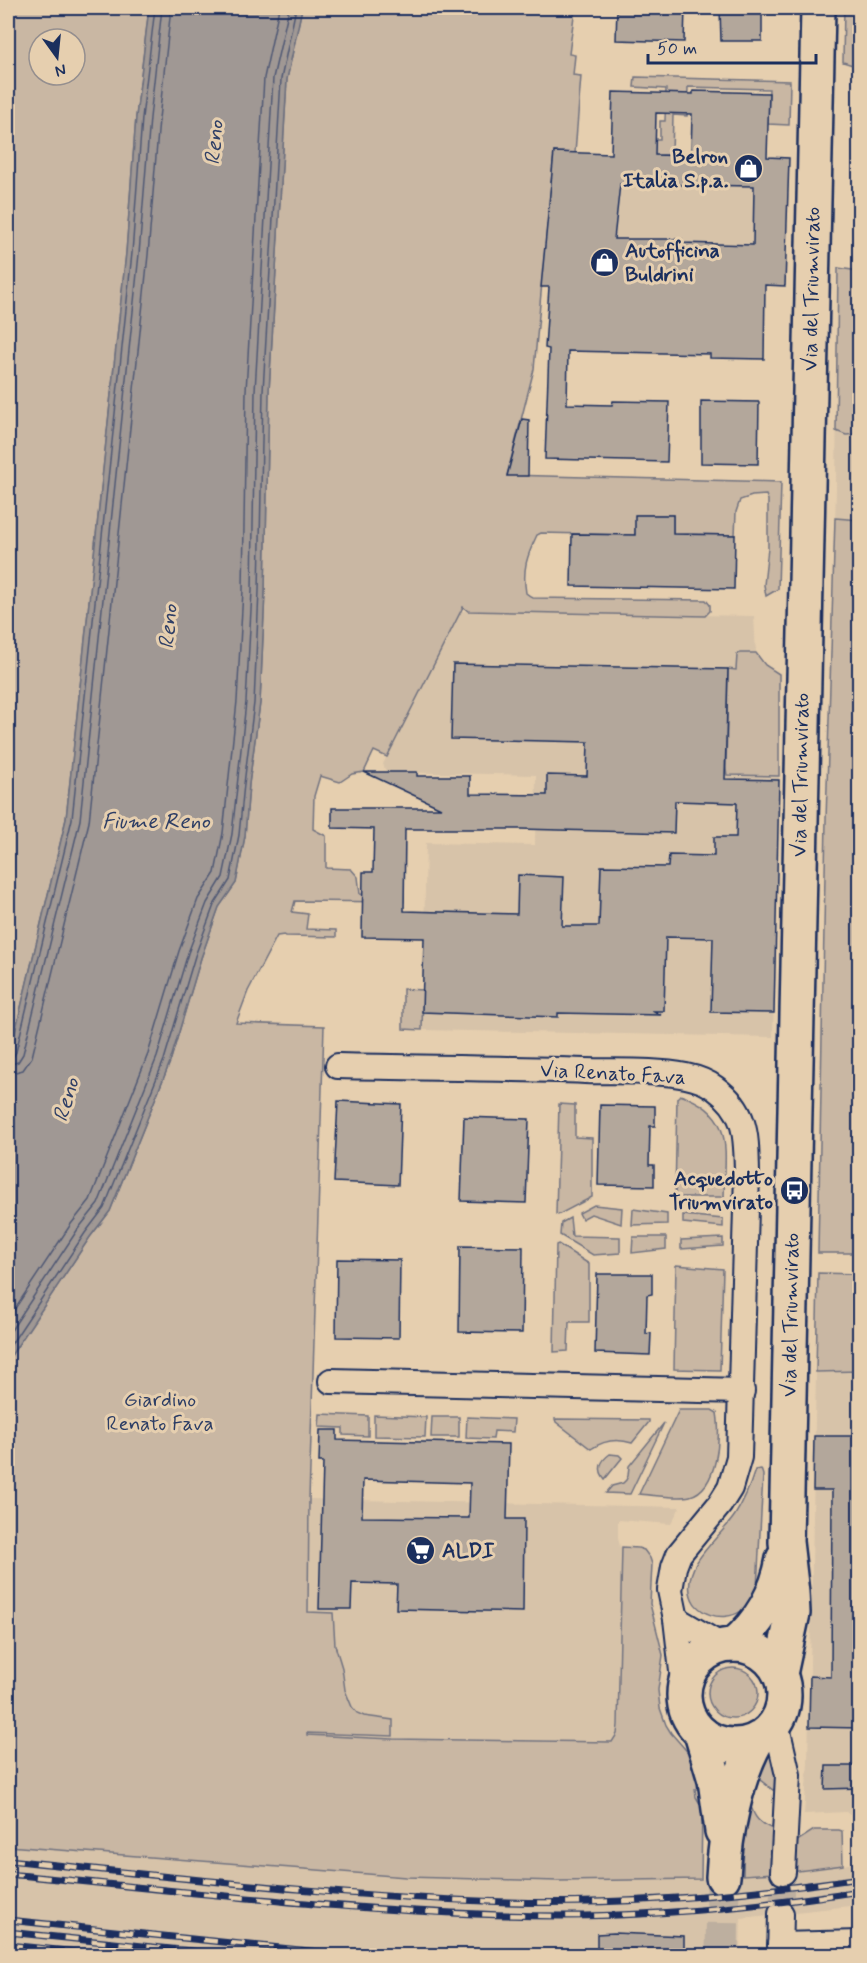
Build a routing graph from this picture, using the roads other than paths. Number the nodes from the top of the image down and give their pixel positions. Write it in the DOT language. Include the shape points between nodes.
graph roads {
  1 [pos="819,8"];
  2 [pos="339,1066"];
  3 [pos="331,1381"];
  4 [pos="742,1391"];
  5 [pos="786,1542"];
  6 [pos="676,1619"];
  7 [pos="728,1645"];
  8 [pos="780,1674"];
  9 [pos="684,1689"];
  10 [pos="766,1732"];
  11 [pos="701,1733"];
  12 [pos="783,1872"];
  13 [pos="781,1914"];
  14 [pos="860,1942"];
  15 [pos="780,1950"];
  1 -- 5 [label="main road, Via del Triumvirato"];
  2 -- 4 [label="street, Via Renato Fava" via="676,1075 714,1087 738,1111 746,1140"];
  3 -- 4 [label="street"];
  4 -- 6 [label="street, Via Renato Fava" via="739,1457 730,1488 679,1554 674,1568 670,1590"];
  5 -- 7 [label="main road, Via del Triumvirato" via="767,1607 754,1625"];
  5 -- 8 [label="main road, Via del Triumvirato" via="793,1613"];
  6 -- 7 [label="street"];
  6 -- 9 [label="street, Via Renato Fava"];
  7 -- 8 [label="main road" via="744,1645 761,1652"];
  7 -- 9 [label="main road" via="699,1658"];
  8 -- 10 [label="main road" via="784,1702"];
  9 -- 11 [label="main road" via="688,1717"];
  10 -- 11 [label="main road" via="734,1745 722,1744"];
  10 -- 11 [label="main road" via="748,1756 724,1863 715,1780"];
  10 -- 12 [label="street" via="788,1775"];
  13 -- 15 [label="street"];
  14 -- 15 [label="street"];
}
